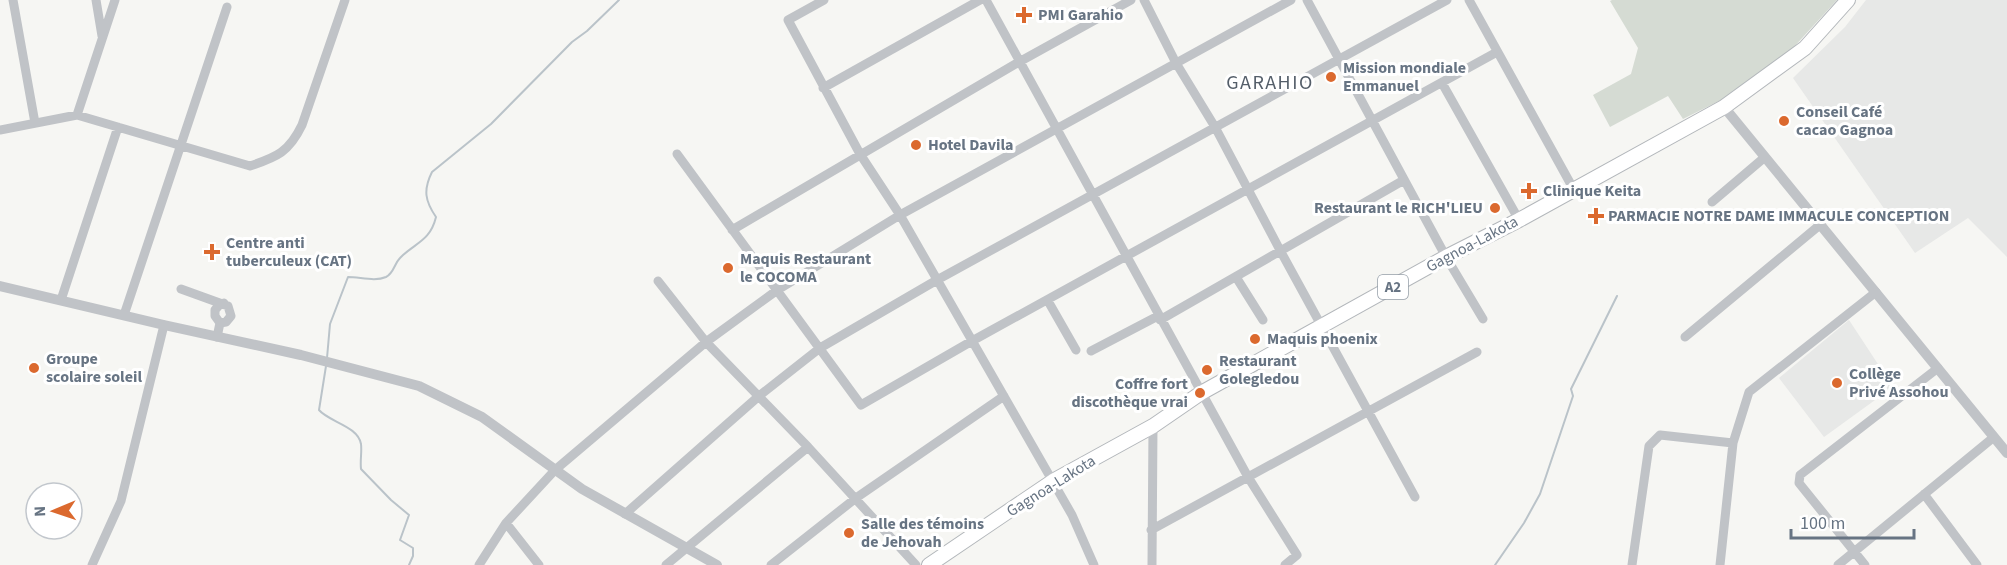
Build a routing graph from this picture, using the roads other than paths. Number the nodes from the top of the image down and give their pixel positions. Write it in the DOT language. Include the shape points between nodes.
graph roads {
  1 [pos="13,0"];
  2 [pos="96,0"];
  3 [pos="115,0"];
  4 [pos="345,0"];
  5 [pos="824,0"];
  6 [pos="980,0"];
  7 [pos="986,0"];
  8 [pos="1131,0"];
  9 [pos="1144,0"];
  10 [pos="1291,0"];
  11 [pos="1307,0"];
  12 [pos="1447,0"];
  13 [pos="1469,0"];
  14 [pos="1848,0"];
  15 [pos="227,7"];
  16 [pos="102,38"];
  17 [pos="1497,52"];
  18 [pos="1339,59"];
  19 [pos="1019,62"];
  20 [pos="1176,63"];
  21 [pos="1442,83"];
  22 [pos="823,88"];
  23 [pos="1724,107"];
  24 [pos="77,115"];
  25 [pos="1373,121"];
  26 [pos="35,123"];
  27 [pos="118,127"];
  28 [pos="1215,127"];
  29 [pos="1056,129"];
  30 [pos="0,130"];
  31 [pos="181,146"];
  32 [pos="677,154"];
  33 [pos="860,154"];
  34 [pos="1765,157"];
  35 [pos="1404,180"];
  36 [pos="1248,190"];
  37 [pos="1574,190"];
  38 [pos="1092,195"];
  39 [pos="1712,202"];
  40 [pos="900,215"];
  41 [pos="1519,220"];
  42 [pos="1821,224"];
  43 [pos="732,230"];
  44 [pos="1281,252"];
  45 [pos="1125,257"];
  46 [pos="1446,257"];
  47 [pos="1236,277"];
  48 [pos="937,280"];
  49 [pos="658,281"];
  50 [pos="0,286"];
  51 [pos="181,289"];
  52 [pos="776,291"];
  53 [pos="1876,292"];
  54 [pos="61,300"];
  55 [pos="1048,301"];
  56 [pos="124,315"];
  57 [pos="1159,318"];
  58 [pos="1483,319"];
  59 [pos="1263,320"];
  60 [pos="164,325"];
  61 [pos="1322,327"];
  62 [pos="218,337"];
  63 [pos="1685,337"];
  64 [pos="972,341"];
  65 [pos="706,342"];
  66 [pos="820,348"];
  67 [pos="1076,350"];
  68 [pos="1091,351"];
  69 [pos="1477,351"];
  70 [pos="1938,368"];
  71 [pos="1201,393"];
  72 [pos="759,396"];
  73 [pos="1004,396"];
  74 [pos="1368,410"];
  75 [pos="1153,426"];
  76 [pos="1994,437"];
  77 [pos="1733,443"];
  78 [pos="808,447"];
  79 [pos="2007,453"];
  80 [pos="555,470"];
  81 [pos="1248,477"];
  82 [pos="1053,481"];
  83 [pos="1924,494"];
  84 [pos="1415,497"];
  85 [pos="856,498"];
  86 [pos="625,514"];
  87 [pos="506,524"];
  88 [pos="1151,530"];
  89 [pos="687,548"];
  90 [pos="1855,551"];
  91 [pos="92,565"];
  92 [pos="479,565"];
  93 [pos="539,565"];
  94 [pos="666,565"];
  95 [pos="717,565"];
  96 [pos="771,565"];
  97 [pos="916,565"];
  98 [pos="929,565"];
  99 [pos="1094,565"];
  100 [pos="1152,565"];
  101 [pos="1285,565"];
  102 [pos="1632,565"];
  103 [pos="1720,565"];
  104 [pos="1838,565"];
  105 [pos="1865,565"];
  106 [pos="1977,565"];
  1 -- 26 [label="street"];
  2 -- 16 [label="street"];
  3 -- 16 [label="street"];
  4 -- 31 [label="street" via="302,125 295,139 276,158 250,166"];
  5 -- 22 [label="street" via="788,20"];
  6 -- 22 [label="street"];
  7 -- 19 [label="street"];
  8 -- 19 [label="street"];
  9 -- 20 [label="street"];
  10 -- 20 [label="street"];
  11 -- 18 [label="street"];
  12 -- 18 [label="street"];
  13 -- 17 [label="street"];
  14 -- 23 [label="main road, Gagnoa-Lakota / A2" via="1805,48"];
  15 -- 31 [label="street"];
  16 -- 24 [label="street"];
  17 -- 21 [label="street"];
  17 -- 37 [label="street"];
  18 -- 25 [label="street"];
  18 -- 28 [label="street"];
  19 -- 29 [label="street"];
  19 -- 33 [label="street"];
  20 -- 28 [label="street"];
  20 -- 29 [label="street"];
  21 -- 25 [label="street"];
  21 -- 41 [label="street"];
  22 -- 33 [label="street"];
  23 -- 34 [label="street"];
  23 -- 37 [label="main road, Gagnoa-Lakota / A2"];
  24 -- 26 [label="street"];
  24 -- 27 [label="street"];
  25 -- 35 [label="street"];
  25 -- 36 [label="street"];
  26 -- 30 [label="street"];
  27 -- 31 [label="street"];
  27 -- 54 [label="street"];
  28 -- 36 [label="street"];
  28 -- 38 [label="street"];
  29 -- 38 [label="street"];
  29 -- 40 [label="street"];
  31 -- 56 [label="street"];
  32 -- 43 [label="street"];
  33 -- 40 [label="street"];
  33 -- 43 [label="street"];
  34 -- 39 [label="street"];
  34 -- 42 [label="street"];
  35 -- 44 [label="street"];
  35 -- 46 [label="street"];
  36 -- 44 [label="street"];
  36 -- 45 [label="street"];
  37 -- 41 [label="main road, Gagnoa-Lakota / A2"];
  38 -- 45 [label="street"];
  38 -- 48 [label="street"];
  40 -- 48 [label="street"];
  40 -- 52 [label="street"];
  41 -- 46 [label="main road, Gagnoa-Lakota / A2"];
  42 -- 53 [label="street"];
  42 -- 63 [label="street"];
  43 -- 52 [label="street"];
  44 -- 47 [label="street"];
  44 -- 61 [label="street"];
  45 -- 55 [label="street"];
  45 -- 57 [label="street"];
  46 -- 58 [label="street"];
  46 -- 61 [label="main road, Gagnoa-Lakota / A2"];
  47 -- 57 [label="street"];
  47 -- 59 [label="street"];
  48 -- 64 [label="street"];
  48 -- 66 [label="street"];
  49 -- 65 [label="street"];
  50 -- 54 [label="street"];
  51 -- 62 [label="street" via="224,303 215,310 220,323"];
  52 -- 65 [label="street"];
  52 -- 66 [label="street"];
  53 -- 70 [label="street"];
  53 -- 77 [label="street" via="1749,393"];
  54 -- 56 [label="street"];
  55 -- 64 [label="street"];
  55 -- 67 [label="street"];
  56 -- 60 [label="street"];
  57 -- 68 [label="street"];
  57 -- 71 [label="street"];
  60 -- 62 [label="street"];
  60 -- 91 [label="street" via="120,501"];
  61 -- 71 [label="main road, Gagnoa-Lakota / A2"];
  61 -- 74 [label="street"];
  62 -- 80 [label="street" via="419,386 482,417"];
  64 -- 66 [label="street" via="861,405"];
  64 -- 73 [label="street"];
  65 -- 72 [label="street"];
  65 -- 80 [label="street"];
  66 -- 72 [label="street"];
  69 -- 74 [label="street"];
  70 -- 76 [label="street"];
  70 -- 90 [label="street" via="1800,475 1799,483"];
  71 -- 75 [label="main road, Gagnoa-Lakota / A2"];
  71 -- 81 [label="street"];
  72 -- 78 [label="street"];
  72 -- 86 [label="street"];
  73 -- 82 [label="street"];
  73 -- 85 [label="street"];
  74 -- 81 [label="street"];
  74 -- 84 [label="street"];
  75 -- 82 [label="main road, Gagnoa-Lakota / A2"];
  75 -- 88 [label="street"];
  76 -- 79 [label="street"];
  76 -- 83 [label="street"];
  77 -- 102 [label="street" via="1660,435 1649,446"];
  77 -- 103 [label="street"];
  78 -- 85 [label="street"];
  78 -- 89 [label="street"];
  80 -- 86 [label="street"];
  80 -- 87 [label="street"];
  81 -- 88 [label="street"];
  81 -- 101 [label="street" via="1297,555"];
  82 -- 98 [label="main road, Gagnoa-Lakota / A2"];
  82 -- 99 [label="street"];
  83 -- 90 [label="street"];
  83 -- 106 [label="street"];
  85 -- 96 [label="street"];
  85 -- 97 [label="street"];
  86 -- 89 [label="street"];
  87 -- 92 [label="street"];
  87 -- 93 [label="street"];
  88 -- 100 [label="street"];
  89 -- 94 [label="street"];
  89 -- 95 [label="street"];
  90 -- 104 [label="street"];
  90 -- 105 [label="street"];
}
